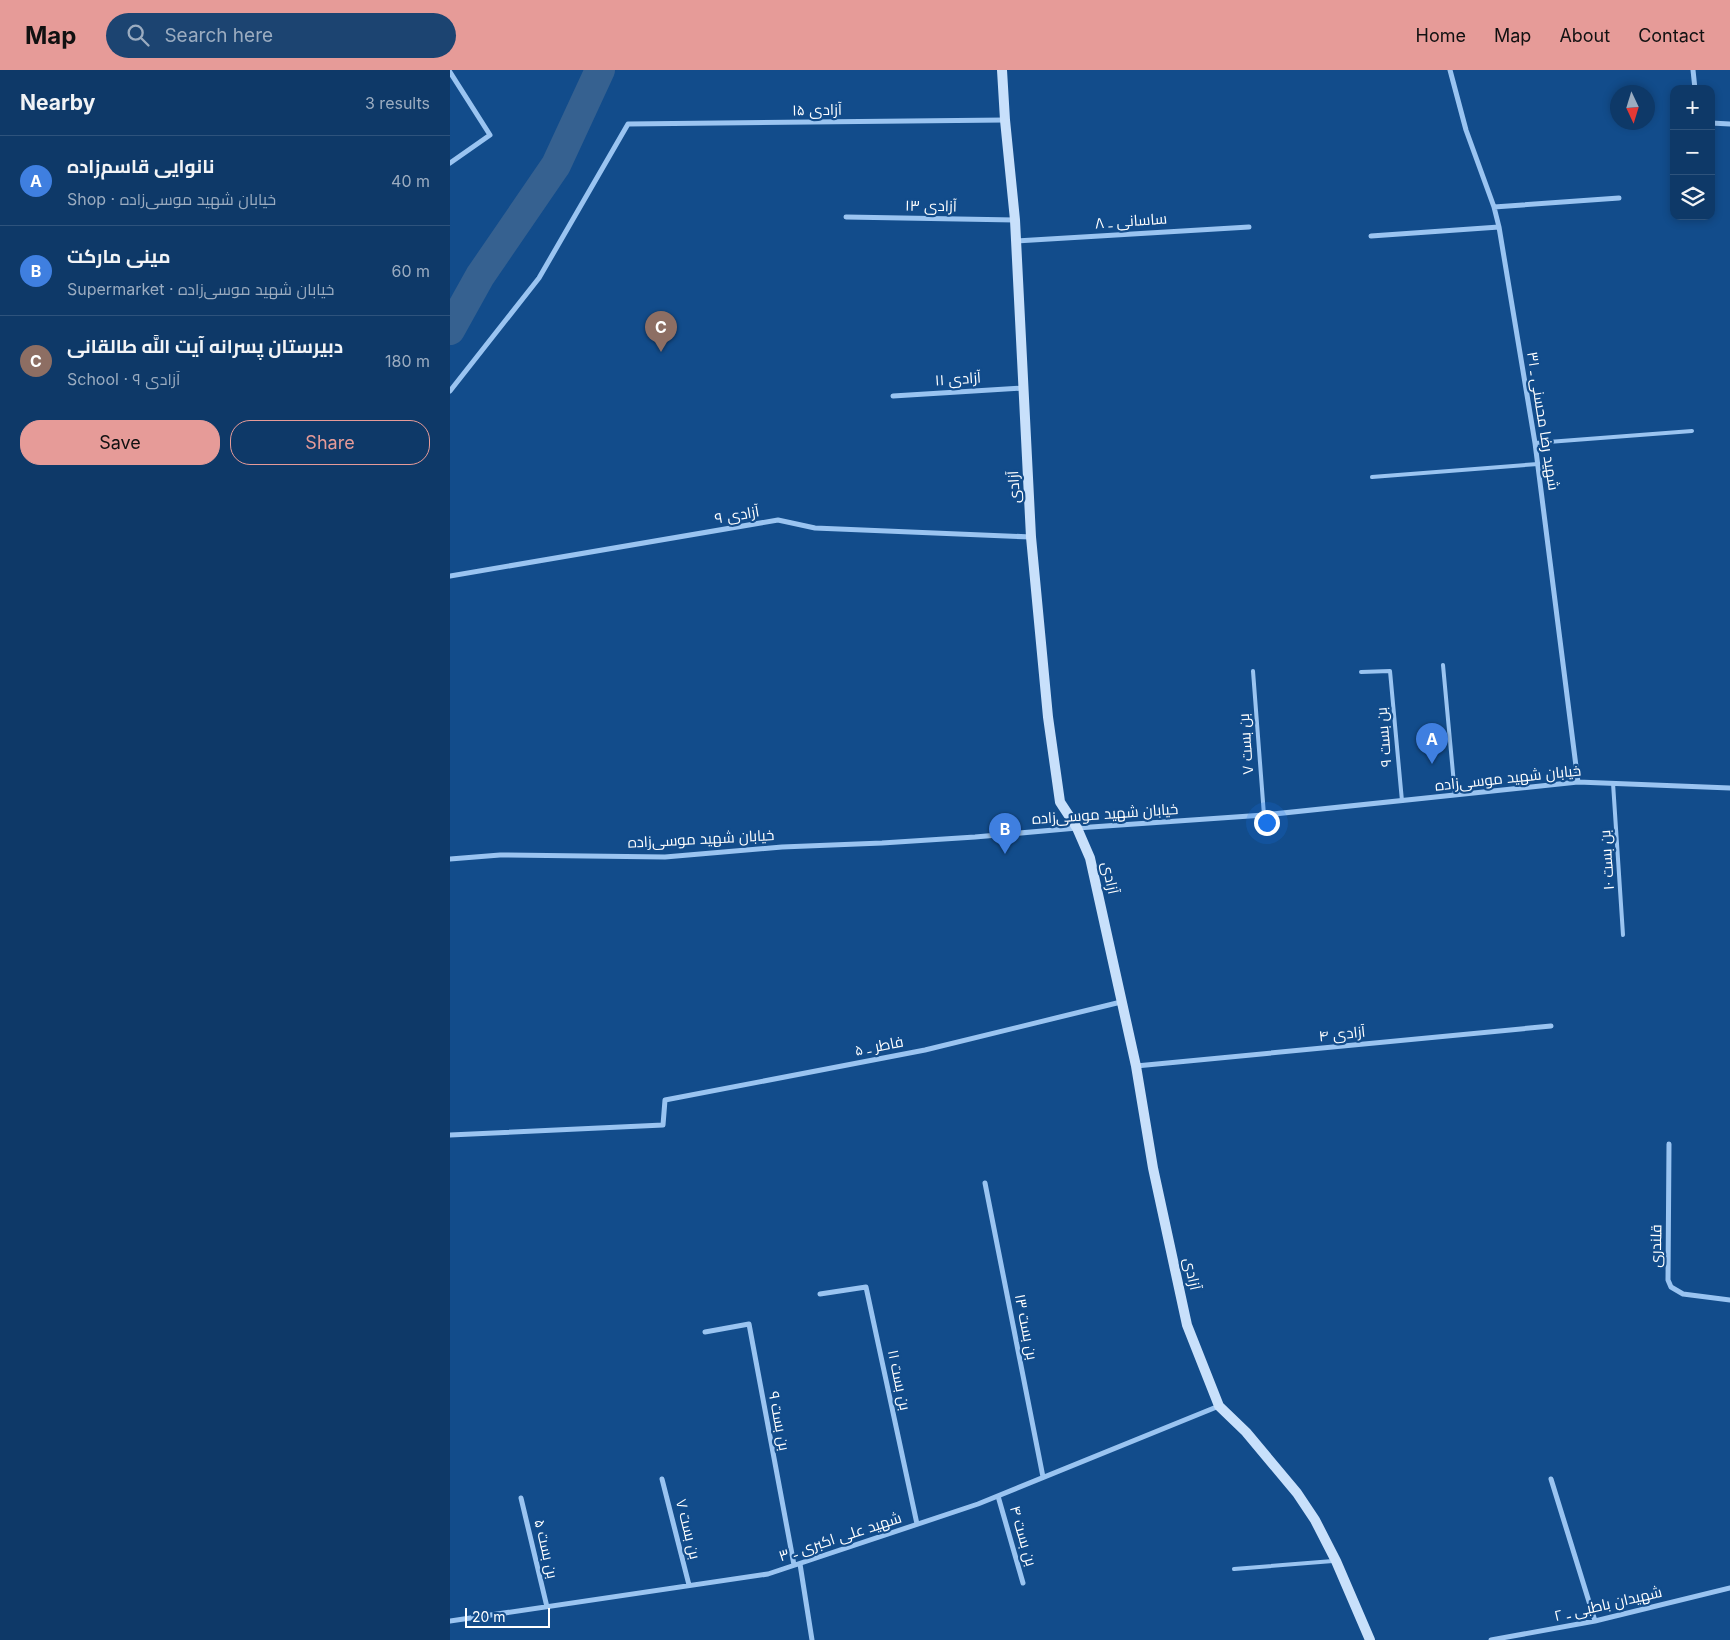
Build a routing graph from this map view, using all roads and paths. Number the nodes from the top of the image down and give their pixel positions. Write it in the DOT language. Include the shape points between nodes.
graph roads {
  1 [pos="1002,70"];
  2 [pos="1450,70"];
  3 [pos="1693,70"];
  4 [pos="450,72"];
  5 [pos="1695,85"];
  6 [pos="1005,120"];
  7 [pos="1715,124"];
  8 [pos="1730,124"];
  9 [pos="450,164"];
  10 [pos="1619,198"];
  11 [pos="1494,207"];
  12 [pos="846,217"];
  13 [pos="1014,220"];
  14 [pos="1249,227"];
  15 [pos="1499,227"];
  16 [pos="1371,236"];
  17 [pos="1016,241"];
  18 [pos="1024,388"];
  19 [pos="450,391"];
  20 [pos="893,396"];
  21 [pos="1692,431"];
  22 [pos="1535,442"];
  23 [pos="1538,464"];
  24 [pos="1372,477"];
  25 [pos="1031,537"];
  26 [pos="450,576"];
  27 [pos="1443,665"];
  28 [pos="1253,671"];
  29 [pos="1361,672"];
  30 [pos="1578,782"];
  31 [pos="1613,783"];
  32 [pos="1730,788"];
  33 [pos="1455,795"];
  34 [pos="1402,802"];
  35 [pos="1264,815"];
  36 [pos="1077,828"];
  37 [pos="450,859"];
  38 [pos="1623,936"];
  39 [pos="1121,1002"];
  40 [pos="1551,1026"];
  41 [pos="1136,1066"];
  42 [pos="450,1135"];
  43 [pos="1669,1144"];
  44 [pos="984,1183"];
  45 [pos="820,1294"];
  46 [pos="1730,1300"];
  47 [pos="705,1332"];
  48 [pos="1219,1406"];
  49 [pos="1042,1476"];
  50 [pos="662,1479"];
  51 [pos="1551,1479"];
  52 [pos="998,1496"];
  53 [pos="520,1498"];
  54 [pos="917,1524"];
  55 [pos="1336,1561"];
  56 [pos="800,1564"];
  57 [pos="794,1565"];
  58 [pos="1234,1569"];
  59 [pos="1024,1583"];
  60 [pos="689,1585"];
  61 [pos="1730,1588"];
  62 [pos="547,1607"];
  63 [pos="450,1621"];
  64 [pos="1595,1621"];
  65 [pos="812,1640"];
  66 [pos="1370,1640"];
  67 [pos="1491,1640"];
  1 -- 6 [label="street, آزادی"];
  2 -- 11 [label="street, شهید رضا محسنی ـ ۳۱" via="1466,130"];
  3 -- 5 [label="street"];
  4 -- 9 [label="street" via="490,135"];
  6 -- 13 [label="street, آزادی"];
  6 -- 19 [label="street, آزادی ۱۵" via="628,124 539,278"];
  7 -- 8 [label="street"];
  10 -- 11 [label="street"];
  11 -- 15 [label="street, شهید رضا محسنی ـ ۳۱"];
  12 -- 13 [label="street, آزادی ۱۳"];
  13 -- 17 [label="street, آزادی"];
  14 -- 17 [label="street, ساسانی ـ ۸"];
  15 -- 16 [label="street"];
  15 -- 22 [label="street, شهید رضا محسنی ـ ۳۱"];
  17 -- 18 [label="street, آزادی"];
  18 -- 20 [label="street, آزادی ۱۱"];
  18 -- 25 [label="street, آزادی"];
  21 -- 22 [label="lane"];
  22 -- 23 [label="street, شهید رضا محسنی ـ ۳۱"];
  23 -- 24 [label="lane"];
  23 -- 30 [label="street, شهید رضا محسنی ـ ۳۱"];
  25 -- 26 [label="street, آزادی ۹" via="815,528 778,520"];
  25 -- 36 [label="street, آزادی" via="1048,717 1060,802"];
  27 -- 33 [label="lane"];
  28 -- 35 [label="lane, بن بست ۷"];
  29 -- 34 [label="lane, بن بست ۹" via="1390,671"];
  30 -- 31 [label="street, خیابان شهید موسی‌زاده"];
  30 -- 33 [label="street, خیابان شهید موسی‌زاده"];
  31 -- 32 [label="street, خیابان شهید موسی‌زاده"];
  31 -- 38 [label="lane, بن بست ۱۰"];
  33 -- 34 [label="street, خیابان شهید موسی‌زاده"];
  34 -- 35 [label="street, خیابان شهید موسی‌زاده"];
  35 -- 36 [label="street, خیابان شهید موسی‌زاده"];
  36 -- 37 [label="street, خیابان شهید موسی‌زاده" via="665,857 500,855"];
  36 -- 39 [label="street, آزادی" via="1090,858"];
  39 -- 41 [label="street, آزادی"];
  39 -- 42 [label="street, فاطر ـ ۵" via="924,1050 664,1100 663,1125"];
  40 -- 41 [label="street, آزادی ۴"];
  41 -- 48 [label="street, آزادی" via="1153,1168 1187,1324"];
  43 -- 46 [label="street, قلندری" via="1668,1280 1671,1287 1683,1294"];
  44 -- 49 [label="street, بن بست ۱۳"];
  45 -- 54 [label="street, بن بست ۱۱" via="866,1287"];
  47 -- 57 [label="street, بن بست ۹" via="749,1324"];
  48 -- 49 [label="street, شهید علی اکبری ـ ۳"];
  48 -- 55 [label="street, آزادی" via="1246,1432 1297,1493 1316,1520"];
  49 -- 52 [label="street, شهید علی اکبری ـ ۳"];
  50 -- 60 [label="street, بن بست ۷"];
  51 -- 64 [label="street"];
  52 -- 54 [label="street, شهید علی اکبری ـ ۳"];
  52 -- 59 [label="street, بن بست ۴"];
  53 -- 62 [label="street, بن بست ۵"];
  54 -- 56 [label="street, شهید علی اکبری ـ ۳"];
  55 -- 58 [label="lane"];
  55 -- 66 [label="street, آزادی"];
  56 -- 57 [label="street, شهید علی اکبری ـ ۳"];
  56 -- 65 [label="street"];
  57 -- 60 [label="street, شهید علی اکبری ـ ۳" via="768,1574"];
  60 -- 62 [label="street, شهید علی اکبری ـ ۳"];
  61 -- 64 [label="street, شهیدان باطبی ـ ۲"];
  62 -- 63 [label="street, شهید علی اکبری ـ ۳"];
  64 -- 67 [label="street, شهیدان باطبی ـ ۲"];
}
